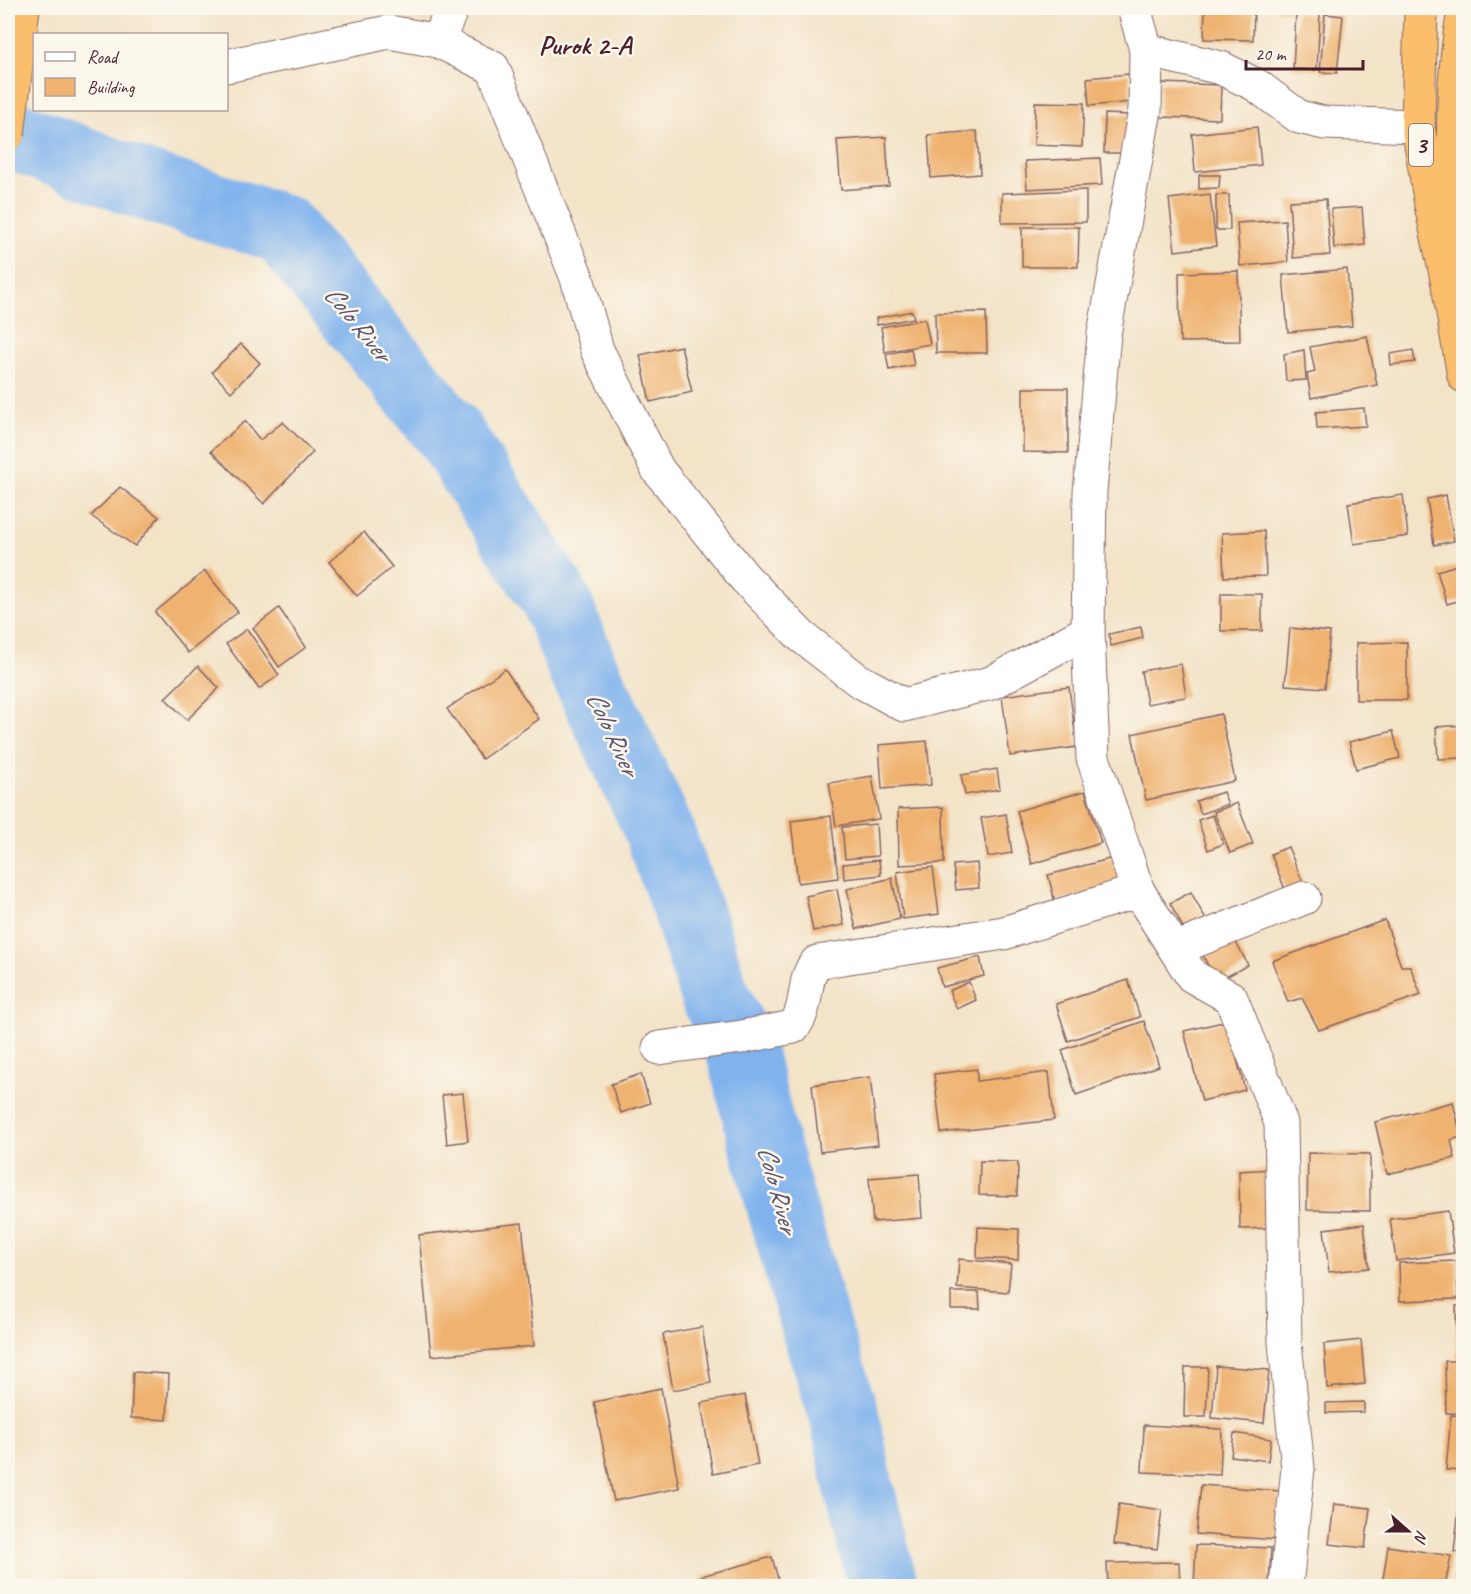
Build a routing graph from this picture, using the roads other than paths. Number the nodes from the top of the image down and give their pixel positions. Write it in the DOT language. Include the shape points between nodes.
graph roads {
  1 [pos="23,8"];
  2 [pos="452,8"];
  3 [pos="1134,8"];
  4 [pos="1421,8"];
  5 [pos="1464,12"];
  6 [pos="383,20"];
  7 [pos="438,41"];
  8 [pos="1146,50"];
  9 [pos="8,51"];
  10 [pos="33,62"];
  11 [pos="228,65"];
  12 [pos="1418,126"];
  13 [pos="8,134"];
  14 [pos="1447,279"];
  15 [pos="1464,376"];
  16 [pos="1088,631"];
  17 [pos="1138,891"];
  18 [pos="1304,898"];
  19 [pos="1175,949"];
  20 [pos="669,1046"];
  21 [pos="1286,1587"];
  1 -- 13 [label="highway, bridge"];
  2 -- 7 [label="street"];
  3 -- 8 [label="street"];
  4 -- 12 [label="highway, 3"];
  5 -- 14 [label="highway, 3" via="1457,56 1454,125 1455,242"];
  6 -- 7 [label="street"];
  6 -- 11 [label="street"];
  7 -- 16 [label="street" via="493,68 577,278 597,350 658,470 745,578 801,636 858,680 904,705 991,684"];
  8 -- 12 [label="street" via="1221,68 1256,85 1299,117 1324,123"];
  8 -- 16 [label="street" via="1145,110 1104,334 1090,492"];
  9 -- 10 [label="street"];
  12 -- 14 [label="highway, 3"];
  14 -- 15 [label="highway, 3"];
  16 -- 17 [label="street" via="1093,758"];
  17 -- 19 [label="street"];
  17 -- 20 [label="street" via="1004,933 818,962 812,968 802,1015 793,1027"];
  18 -- 19 [label="street"];
  19 -- 21 [label="street" via="1191,976 1231,998 1281,1123 1285,1343 1298,1468"];
}
